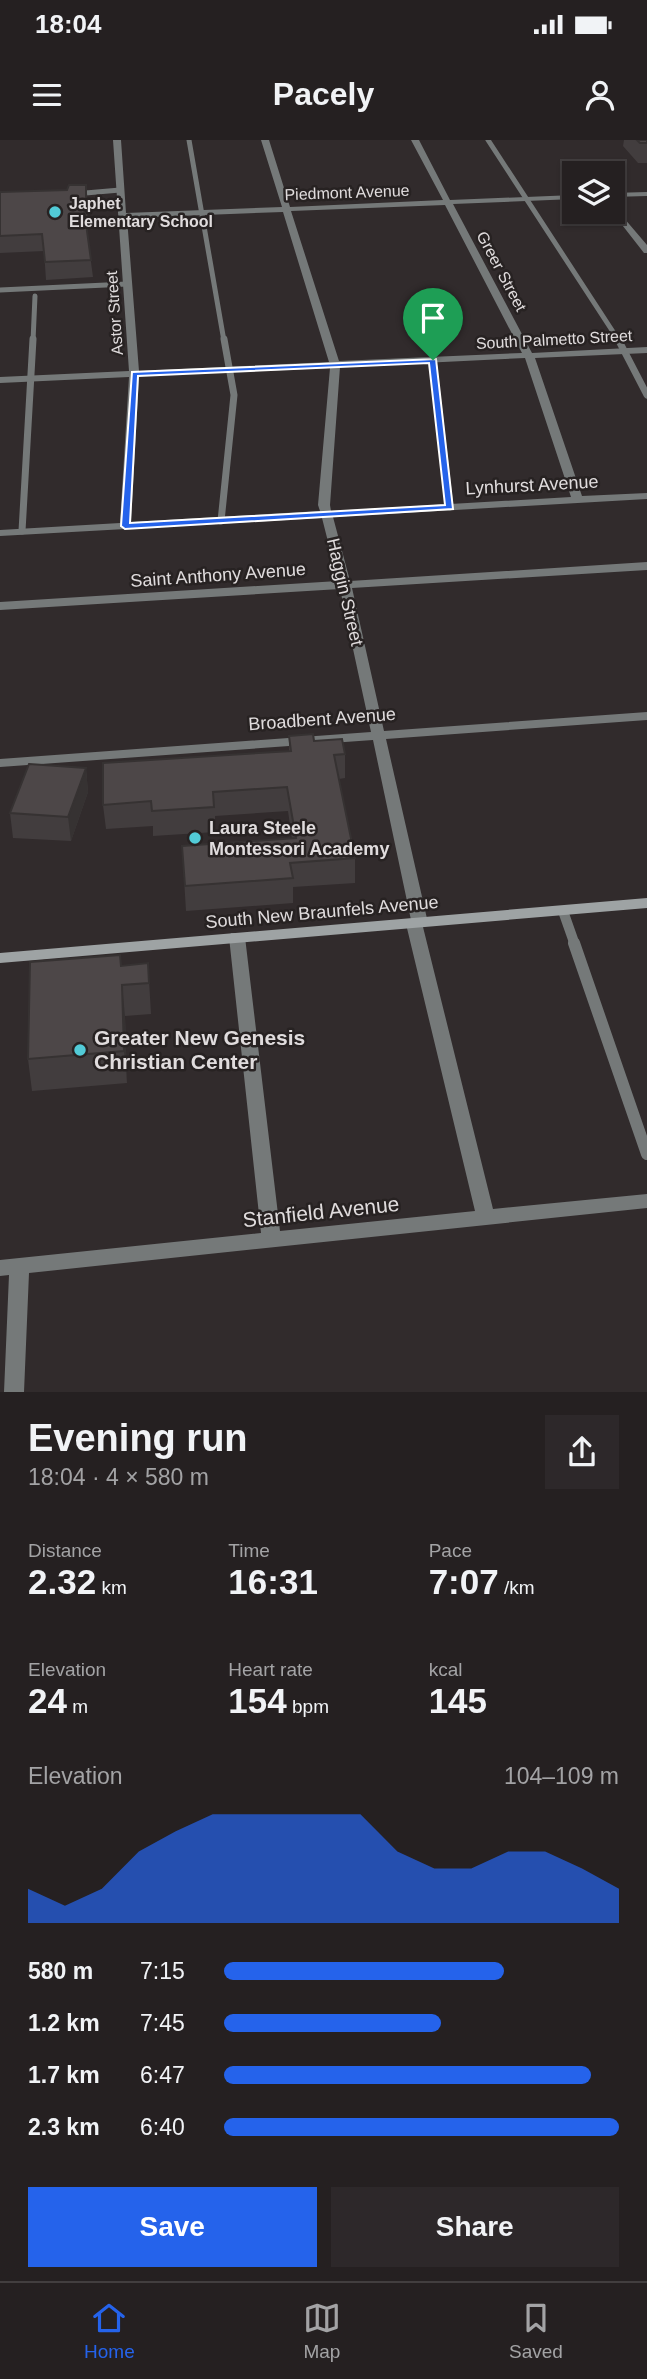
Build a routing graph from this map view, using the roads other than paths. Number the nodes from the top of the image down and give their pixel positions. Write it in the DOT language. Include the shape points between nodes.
graph roads {
  1 [pos="117,140"];
  2 [pos="189,140"];
  3 [pos="265,140"];
  4 [pos="415,140"];
  5 [pos="488,140"];
  6 [pos="120,190"];
  7 [pos="647,194"];
  8 [pos="65,195"];
  9 [pos="625,195"];
  10 [pos="562,198"];
  11 [pos="528,199"];
  12 [pos="447,202"];
  13 [pos="287,208"];
  14 [pos="202,212"];
  15 [pos="122,216"];
  16 [pos="625,223"];
  17 [pos="647,251"];
  18 [pos="127,284"];
  19 [pos="0,290"];
  20 [pos="35,296"];
  21 [pos="647,350"];
  22 [pos="626,351"];
  23 [pos="529,356"];
  24 [pos="433,360"];
  25 [pos="335,365"];
  26 [pos="231,370"];
  27 [pos="134,374"];
  28 [pos="30,379"];
  29 [pos="0,380"];
  30 [pos="647,395"];
  31 [pos="647,496"];
  32 [pos="578,500"];
  33 [pos="450,507"];
  34 [pos="326,514"];
  35 [pos="221,521"];
  36 [pos="125,526"];
  37 [pos="22,531"];
  38 [pos="0,533"];
  39 [pos="647,566"];
  40 [pos="345,584"];
  41 [pos="0,607"];
  42 [pos="647,716"];
  43 [pos="376,735"];
  44 [pos="0,763"];
  45 [pos="647,903"];
  46 [pos="562,911"];
  47 [pos="417,924"];
  48 [pos="237,937"];
  49 [pos="0,958"];
  50 [pos="647,1154"];
  51 [pos="647,1201"];
  52 [pos="486,1218"];
  53 [pos="271,1240"];
  54 [pos="9,1267"];
  55 [pos="14,1392"];
  1 -- 6 [label="street, Astor Street"];
  2 -- 14 [label="lane"];
  3 -- 13 [label="street, Haggin Street"];
  4 -- 12 [label="street, Greer Street"];
  5 -- 11 [label="lane"];
  6 -- 8 [label="lane"];
  6 -- 15 [label="street, Astor Street"];
  7 -- 9 [label="street"];
  10 -- 11 [label="street, Piedmont Avenue"];
  11 -- 12 [label="street, Piedmont Avenue"];
  11 -- 22 [label="lane"];
  12 -- 13 [label="street, Piedmont Avenue"];
  12 -- 23 [label="street, Greer Street"];
  13 -- 14 [label="street, Piedmont Avenue"];
  13 -- 25 [label="street, Haggin Street"];
  14 -- 15 [label="street, Piedmont Avenue"];
  14 -- 26 [label="lane"];
  15 -- 18 [label="street, Astor Street"];
  16 -- 17 [label="street"];
  18 -- 19 [label="lane"];
  18 -- 27 [label="street, Astor Street"];
  20 -- 28 [label="lane"];
  21 -- 22 [label="street, South Palmetto Street"];
  22 -- 23 [label="street, South Palmetto Street"];
  22 -- 30 [label="lane"];
  23 -- 24 [label="street, South Palmetto Street"];
  23 -- 32 [label="street, Greer Street"];
  24 -- 25 [label="street, South Palmetto Street"];
  24 -- 33 [label="lane"];
  25 -- 26 [label="street, South Palmetto Street"];
  25 -- 34 [label="street, Haggin Street"];
  26 -- 27 [label="street, South Palmetto Street"];
  26 -- 35 [label="lane" via="234,395"];
  27 -- 28 [label="street, South Palmetto Street"];
  27 -- 36 [label="street, Astor Street"];
  28 -- 29 [label="street, South Palmetto Street"];
  28 -- 37 [label="lane"];
  31 -- 32 [label="street, Lynhurst Avenue"];
  32 -- 33 [label="street, Lynhurst Avenue"];
  33 -- 34 [label="street, Lynhurst Avenue"];
  34 -- 35 [label="street, Lynhurst Avenue"];
  34 -- 40 [label="street, Haggin Street"];
  35 -- 36 [label="street, Lynhurst Avenue"];
  36 -- 37 [label="street, Lynhurst Avenue"];
  37 -- 38 [label="street, Lynhurst Avenue"];
  39 -- 40 [label="street, Saint Anthony Avenue"];
  40 -- 41 [label="street, Saint Anthony Avenue"];
  40 -- 43 [label="street, Haggin Street"];
  42 -- 43 [label="street, Broadbent Avenue"];
  43 -- 44 [label="street, Broadbent Avenue"];
  43 -- 47 [label="street, Haggin Street"];
  45 -- 46 [label="main road, South New Braunfels Avenue"];
  46 -- 47 [label="main road, South New Braunfels Avenue"];
  46 -- 50 [label="lane"];
  47 -- 48 [label="main road, South New Braunfels Avenue"];
  47 -- 52 [label="street, Haggin Street"];
  48 -- 49 [label="main road, South New Braunfels Avenue"];
  48 -- 53 [label="street"];
  51 -- 52 [label="street, Stanfield Avenue"];
  52 -- 53 [label="street, Stanfield Avenue"];
  53 -- 54 [label="street, Stanfield Avenue"];
  54 -- 55 [label="street"];
}
